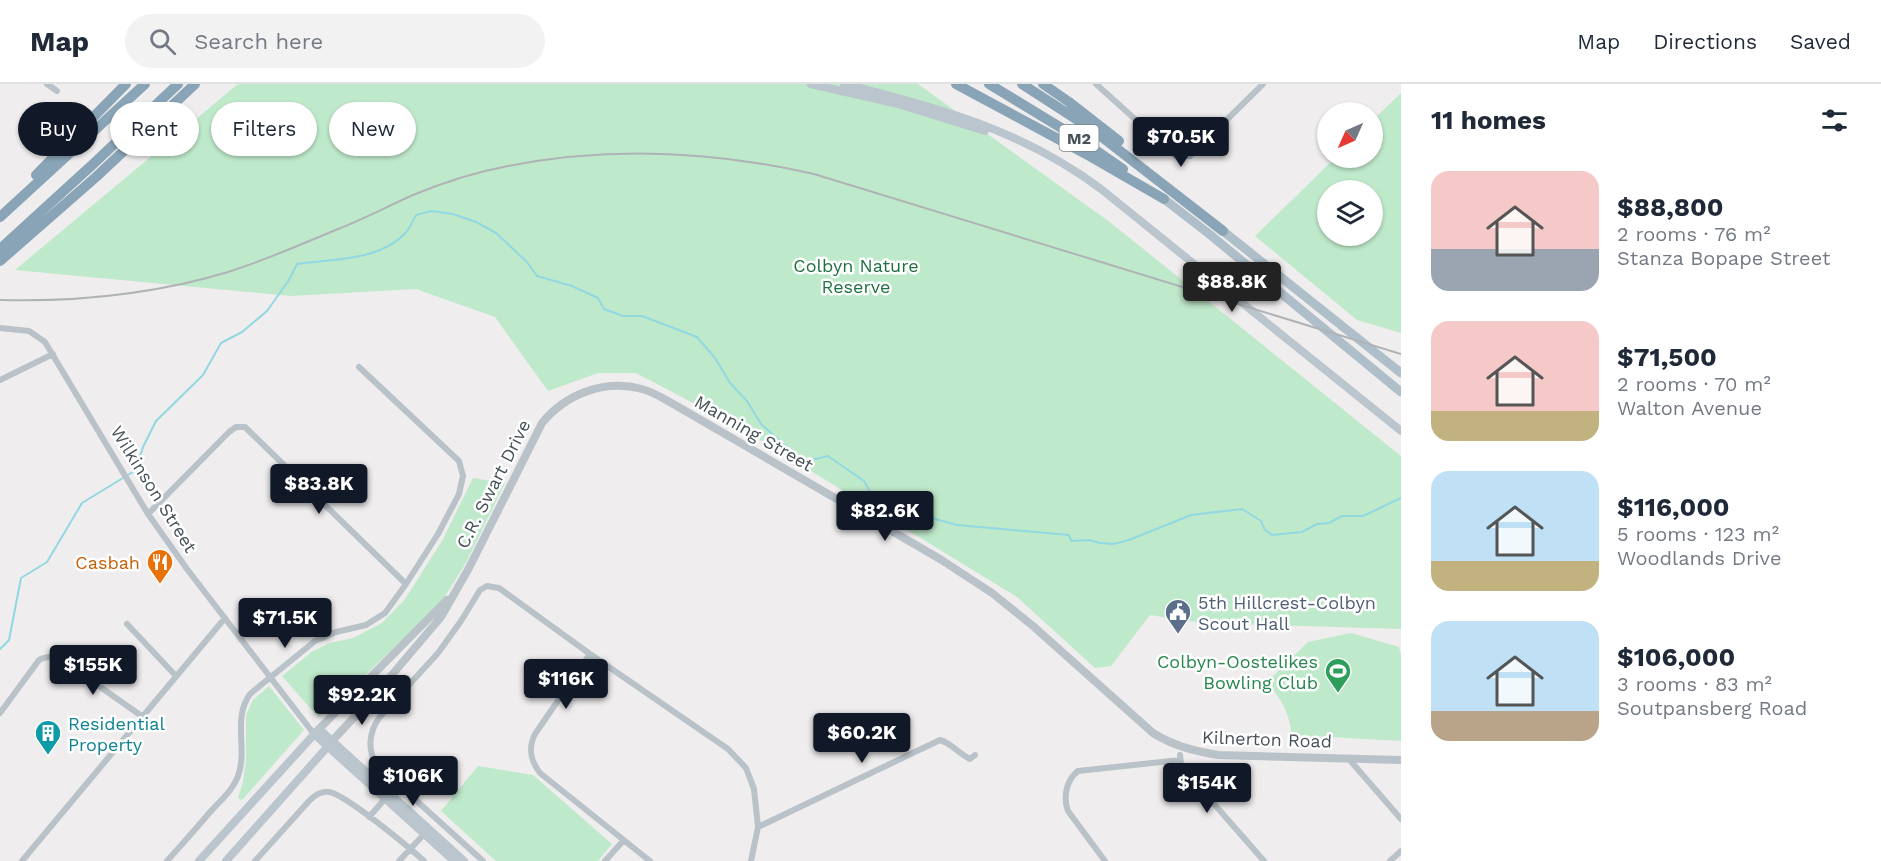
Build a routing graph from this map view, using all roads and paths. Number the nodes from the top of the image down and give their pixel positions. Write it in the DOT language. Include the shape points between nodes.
graph roads {
  1 [pos="47,84"];
  2 [pos="126,84"];
  3 [pos="145,84"];
  4 [pos="178,84"];
  5 [pos="196,84"];
  6 [pos="811,84"];
  7 [pos="843,84"];
  8 [pos="956,84"];
  9 [pos="989,84"];
  10 [pos="1022,84"];
  11 [pos="1043,84"];
  12 [pos="1096,84"];
  13 [pos="1263,84"];
  14 [pos="57,91"];
  15 [pos="1101,189"];
  16 [pos="1164,199"];
  17 [pos="0,212"];
  18 [pos="0,217"];
  19 [pos="1223,231"];
  20 [pos="0,249"];
  21 [pos="0,261"];
  22 [pos="0,328"];
  23 [pos="53,354"];
  24 [pos="359,368"];
  25 [pos="1399,371"];
  26 [pos="0,380"];
  27 [pos="1401,392"];
  28 [pos="568,400"];
  29 [pos="1401,431"];
  30 [pos="147,514"];
  31 [pos="406,584"];
  32 [pos="456,590"];
  33 [pos="225,618"];
  34 [pos="127,624"];
  35 [pos="590,654"];
  36 [pos="134,667"];
  37 [pos="176,676"];
  38 [pos="271,677"];
  39 [pos="89,678"];
  40 [pos="0,713"];
  41 [pos="143,717"];
  42 [pos="316,732"];
  43 [pos="1170,743"];
  44 [pos="330,744"];
  45 [pos="975,755"];
  46 [pos="1348,758"];
  47 [pos="1401,760"];
  48 [pos="385,799"];
  49 [pos="369,818"];
  50 [pos="1401,819"];
  51 [pos="758,826"];
  52 [pos="426,832"];
  53 [pos="623,841"];
  54 [pos="410,849"];
  55 [pos="1401,852"];
  56 [pos="22,861"];
  57 [pos="167,861"];
  58 [pos="199,861"];
  59 [pos="226,861"];
  60 [pos="255,861"];
  61 [pos="399,861"];
  62 [pos="424,861"];
  63 [pos="454,861"];
  64 [pos="464,861"];
  65 [pos="483,861"];
  66 [pos="605,861"];
  67 [pos="650,861"];
  68 [pos="751,861"];
  69 [pos="1105,861"];
  70 [pos="1264,861"];
  71 [pos="1390,861"];
  1 -- 14 [label="street"];
  2 -- 17 [label="highway"];
  3 -- 18 [label="highway"];
  4 -- 20 [label="highway"];
  5 -- 21 [label="highway"];
  6 -- 15 [label="main road" via="898,104 989,132"];
  7 -- 15 [label="main road" via="990,127 1051,156"];
  8 -- 16 [label="highway"];
  9 -- 16 [label="highway, M2" via="1081,140"];
  10 -- 19 [label="highway, M2" via="1093,130"];
  11 -- 19 [label="highway" via="1136,154"];
  12 -- 13 [label="street" via="1176,156 1190,156"];
  15 -- 29 [label="main road"];
  16 -- 27 [label="main road, M2"];
  19 -- 25 [label="main road, M2"];
  22 -- 23 [label="street, Wilkinson Street" via="35,334"];
  23 -- 26 [label="street"];
  23 -- 30 [label="street, Wilkinson Street"];
  24 -- 31 [label="street" via="454,455 463,476 459,494 438,534"];
  28 -- 32 [label="street, C.R. Swart Drive" via="550,413 533,437"];
  28 -- 43 [label="street, Manning Street" via="592,389 625,386 675,405 984,588 1033,626 1137,720"];
  30 -- 31 [label="street" via="229,432 248,428"];
  30 -- 33 [label="street, Wilkinson Street"];
  31 -- 38 [label="street" via="375,621 315,641"];
  32 -- 42 [label="street, C.R. Swart Drive"];
  32 -- 44 [label="street, C.R. Swart Drive" via="441,617"];
  33 -- 37 [label="street"];
  33 -- 38 [label="street, Wilkinson Street"];
  34 -- 37 [label="street"];
  35 -- 51 [label="street" via="729,749 746,768 752,783"];
  35 -- 53 [label="street" via="536,734 531,755 540,772"];
  35 -- 65 [label="street" via="499,588 487,586 478,593 438,653 376,723 371,742 376,765"];
  36 -- 39 [label="street" via="105,648"];
  37 -- 41 [label="street"];
  38 -- 42 [label="street, Wilkinson Street" via="308,728"];
  38 -- 57 [label="street" via="252,692 243,707 240,768 234,784"];
  39 -- 40 [label="street" via="55,657 39,660"];
  39 -- 41 [label="street"];
  41 -- 56 [label="street"];
  42 -- 44 [label="main road"];
  42 -- 58 [label="main road, C.R. Swart Drive"];
  43 -- 46 [label="street, Kilnerton Road" via="1218,755"];
  44 -- 48 [label="main road"];
  44 -- 52 [label="main road"];
  44 -- 59 [label="main road, C.R. Swart Drive"];
  45 -- 51 [label="street" via="969,759 940,740"];
  46 -- 47 [label="street, Kilnerton Road"];
  46 -- 50 [label="street"];
  48 -- 49 [label="street"];
  48 -- 52 [label="main road"];
  49 -- 54 [label="street"];
  49 -- 60 [label="street" via="338,795 316,795"];
  51 -- 68 [label="street"];
  52 -- 54 [label="street"];
  52 -- 63 [label="main road"];
  52 -- 64 [label="main road"];
  53 -- 66 [label="street"];
  53 -- 67 [label="street"];
  54 -- 61 [label="street"];
  54 -- 62 [label="street"];
  55 -- 71 [label="street"];
  69 -- 70 [label="street" via="1068,811 1065,802 1070,778 1078,771 1180,758 1191,778"];
}
